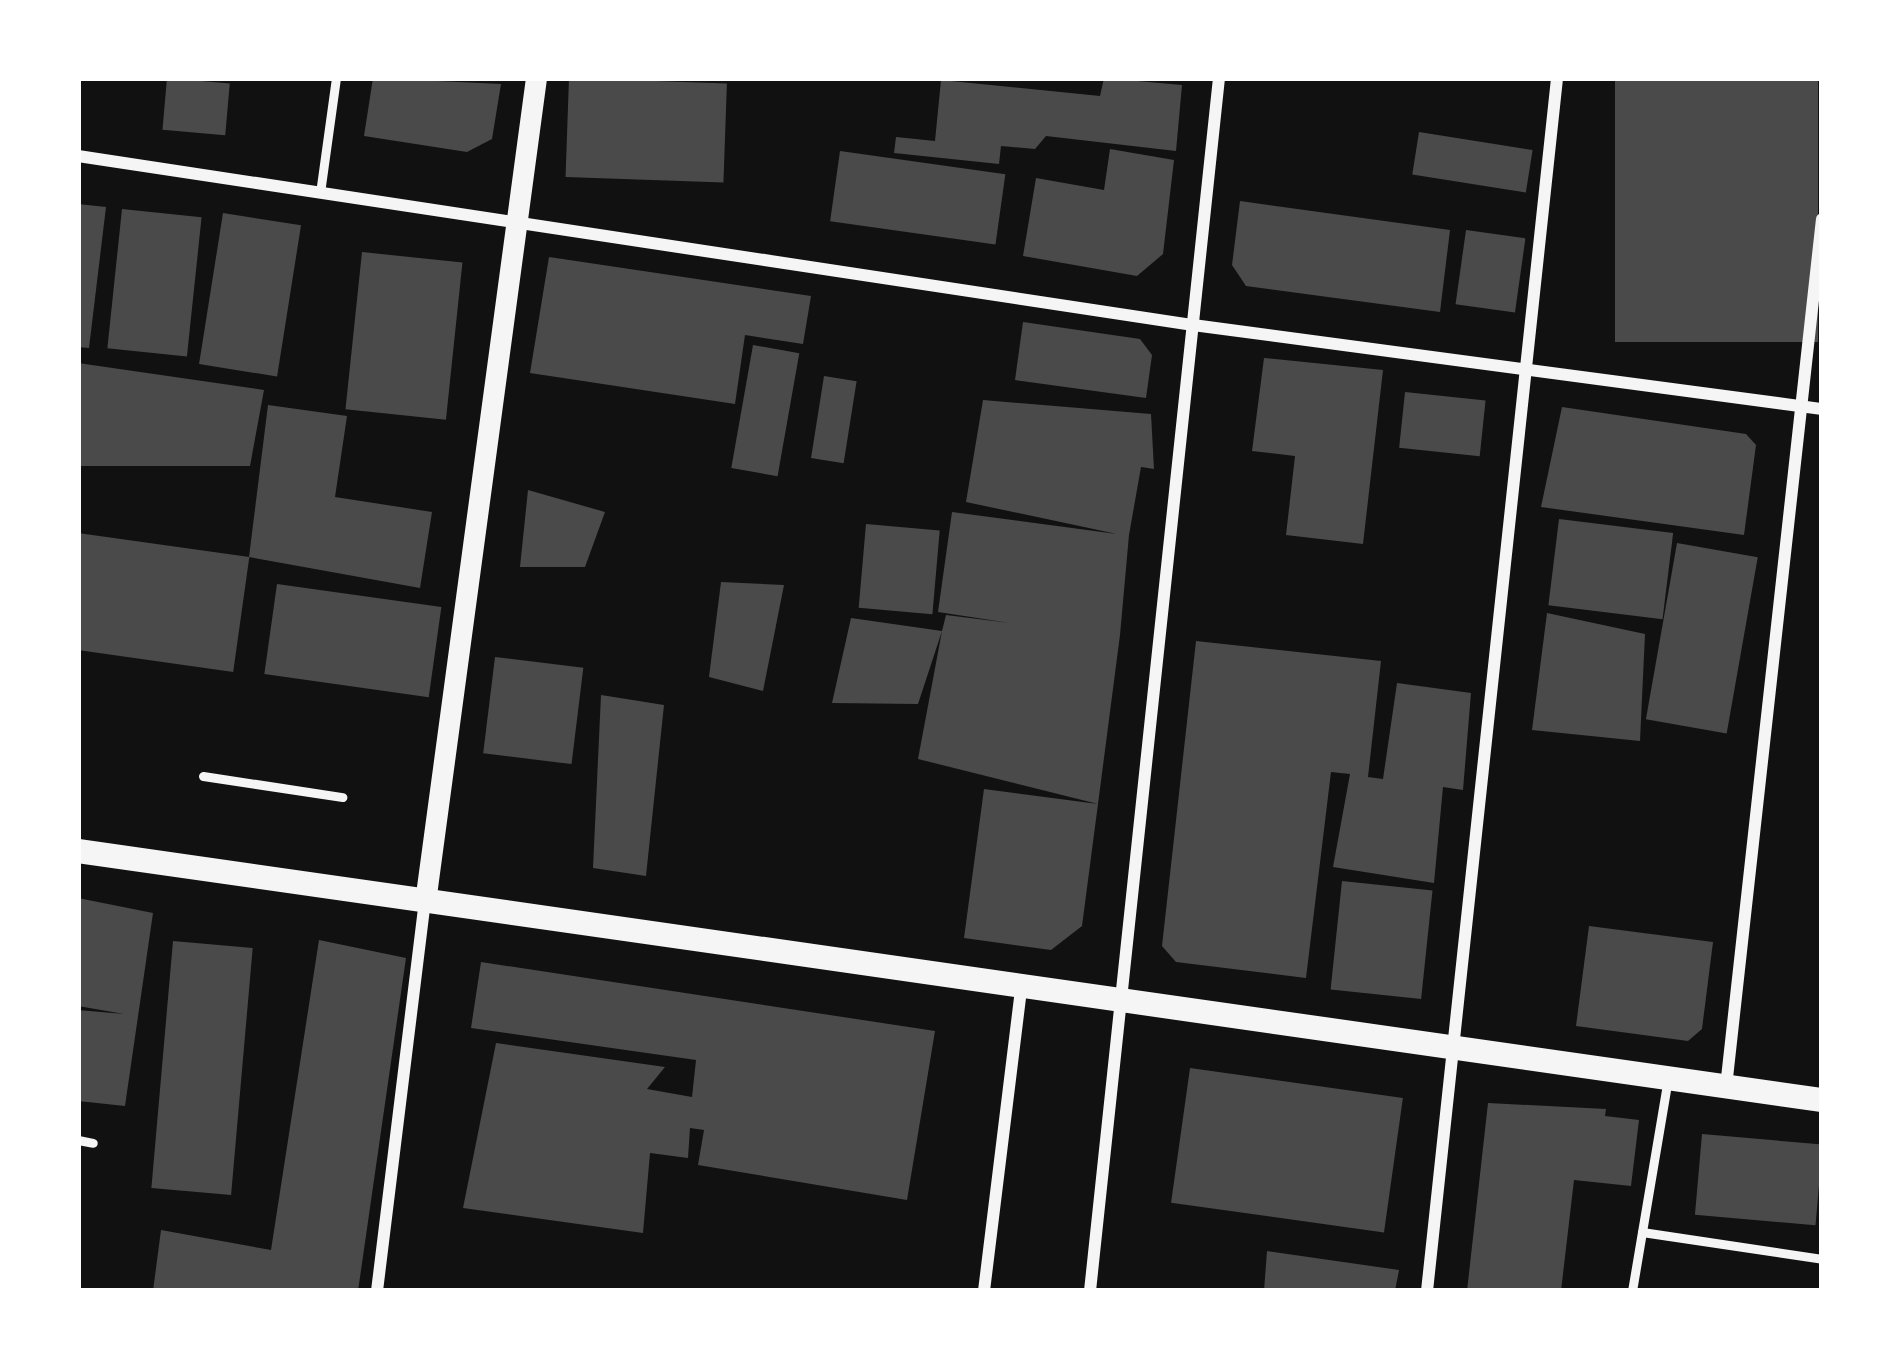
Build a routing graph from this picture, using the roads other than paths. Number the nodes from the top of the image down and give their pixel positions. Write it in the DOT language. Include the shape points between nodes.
graph roads {
  1 [pos="336,78"];
  2 [pos="536,78"];
  3 [pos="1219,78"];
  4 [pos="1556,78"];
  5 [pos="78,155"];
  6 [pos="320,194"];
  7 [pos="1822,219"];
  8 [pos="515,224"];
  9 [pos="1193,325"];
  10 [pos="1526,370"];
  11 [pos="1801,406"];
  12 [pos="1822,409"];
  13 [pos="203,776"];
  14 [pos="343,797"];
  15 [pos="78,851"];
  16 [pos="425,902"];
  17 [pos="1021,988"];
  18 [pos="1123,1003"];
  19 [pos="1456,1051"];
  20 [pos="1668,1079"];
  21 [pos="1726,1087"];
  22 [pos="1822,1100"];
  23 [pos="78,1140"];
  24 [pos="93,1143"];
  25 [pos="1642,1232"];
  26 [pos="1822,1259"];
  27 [pos="377,1291"];
  28 [pos="984,1291"];
  29 [pos="1090,1291"];
  30 [pos="1427,1291"];
  31 [pos="1632,1291"];
  1 -- 6 [label="lane"];
  2 -- 8 [label="street"];
  3 -- 9 [label="street"];
  4 -- 10 [label="street"];
  5 -- 6 [label="street"];
  6 -- 8 [label="street"];
  7 -- 11 [label="street"];
  8 -- 9 [label="street"];
  8 -- 16 [label="street"];
  9 -- 10 [label="street"];
  9 -- 18 [label="street"];
  10 -- 11 [label="street"];
  10 -- 19 [label="street"];
  11 -- 12 [label="street"];
  11 -- 21 [label="street"];
  13 -- 14 [label="lane"];
  15 -- 16 [label="main road"];
  16 -- 17 [label="main road"];
  16 -- 27 [label="street"];
  17 -- 18 [label="main road"];
  17 -- 28 [label="street"];
  18 -- 19 [label="main road"];
  18 -- 29 [label="street"];
  19 -- 20 [label="main road"];
  19 -- 30 [label="street"];
  20 -- 21 [label="main road"];
  20 -- 25 [label="lane"];
  21 -- 22 [label="main road"];
  23 -- 24 [label="lane"];
  25 -- 26 [label="lane"];
  25 -- 31 [label="lane"];
}
